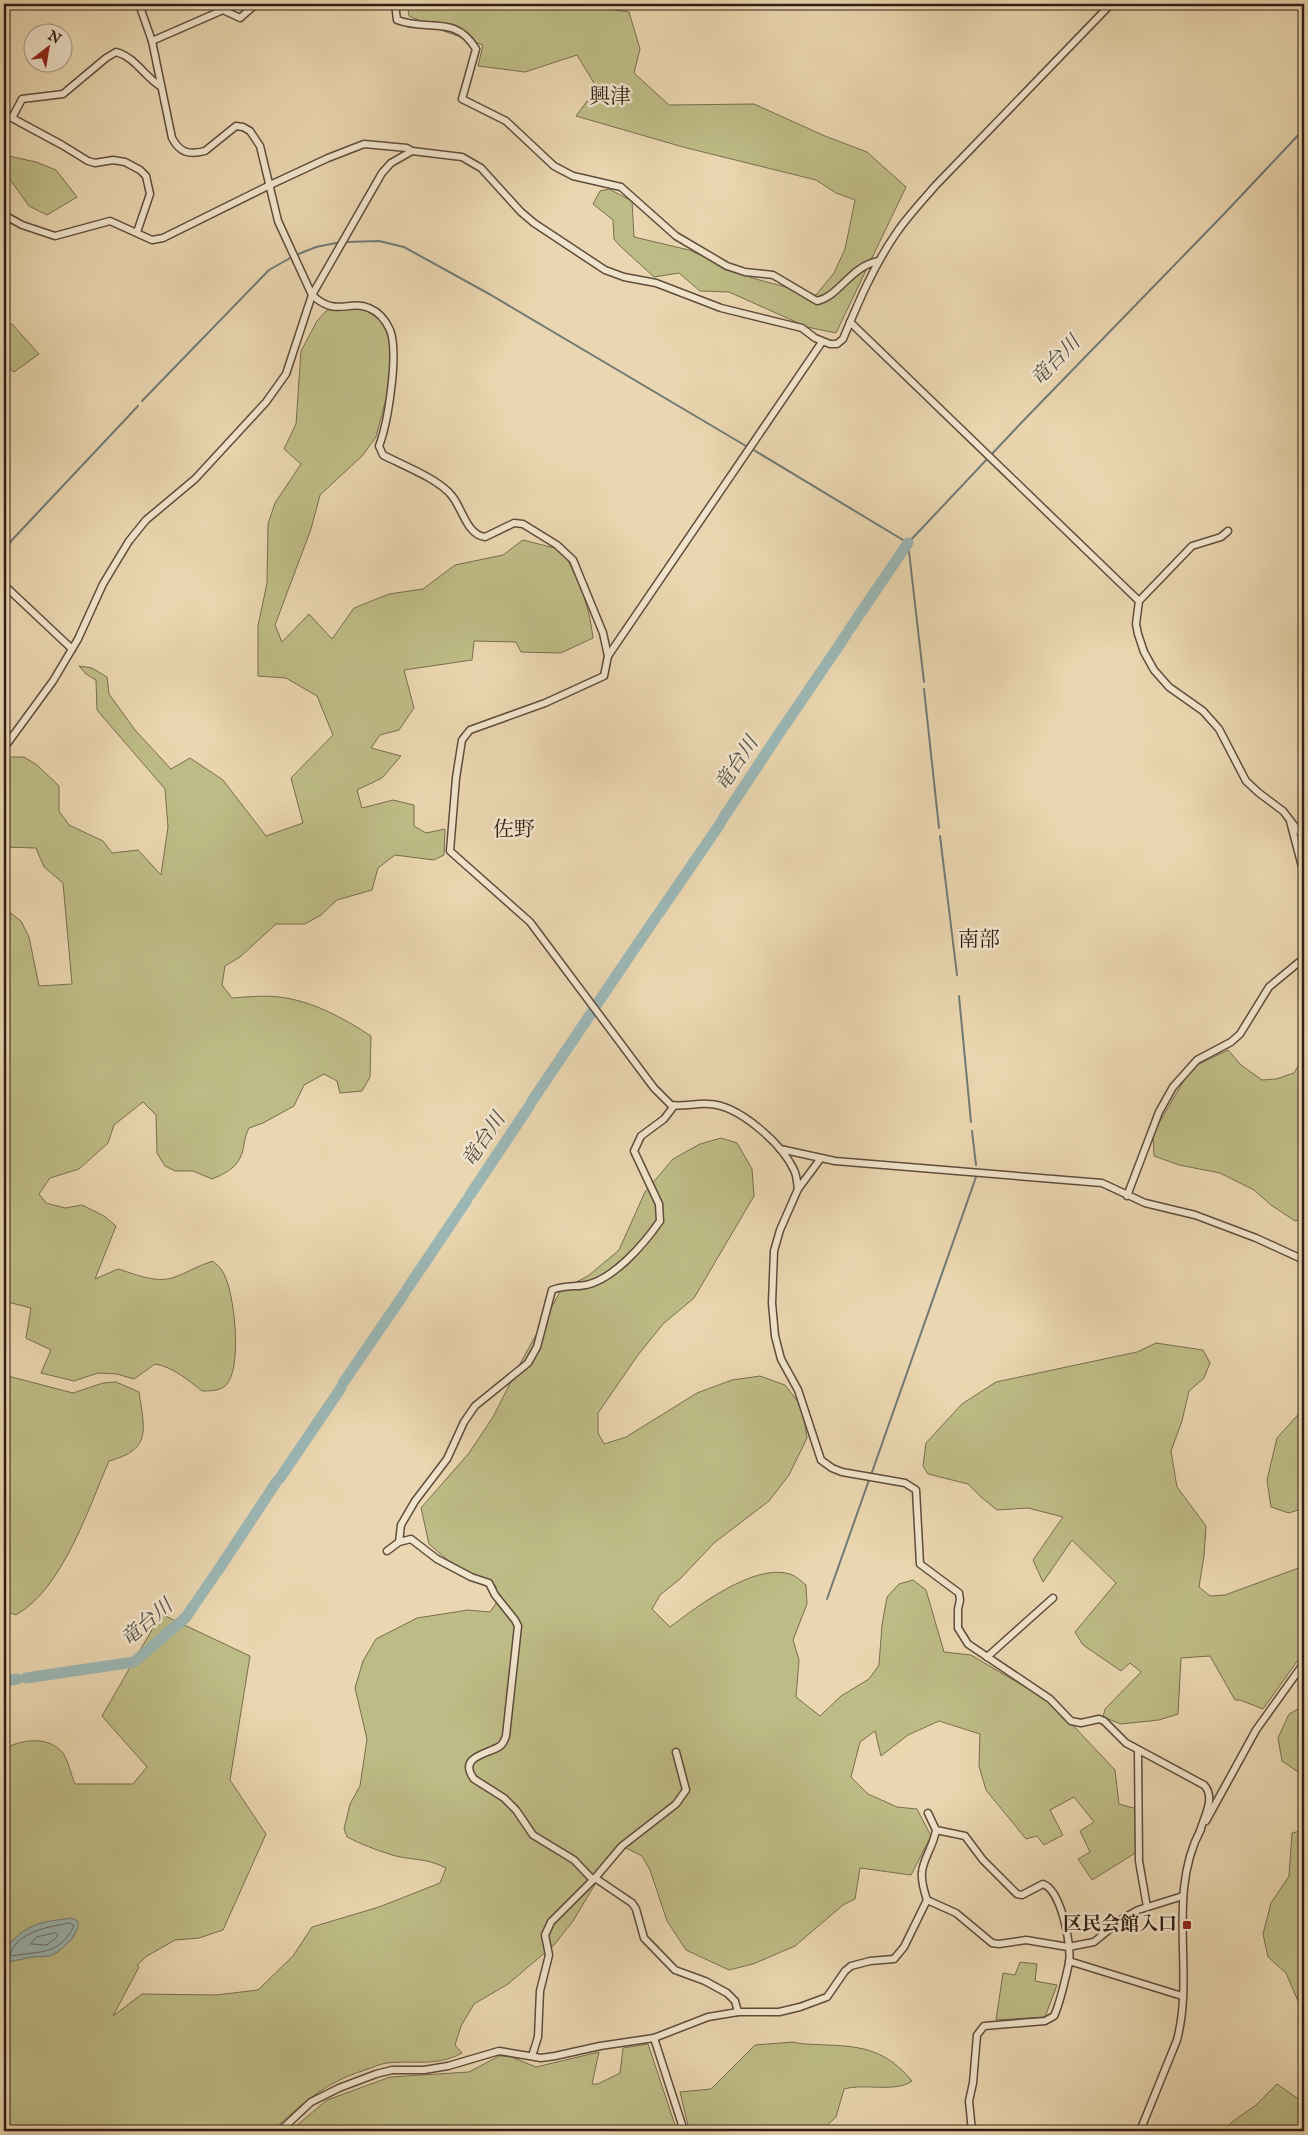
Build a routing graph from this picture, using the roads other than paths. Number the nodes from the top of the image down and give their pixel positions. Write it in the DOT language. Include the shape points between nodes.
graph roads {
  1 [pos="139,4"];
  2 [pos="256,4"];
  3 [pos="396,4"];
  4 [pos="1111,4"];
  5 [pos="152,41"];
  6 [pos="160,86"];
  7 [pos="412,151"];
  8 [pos="270,185"];
  9 [pos="4,215"];
  10 [pos="137,232"];
  11 [pos="879,261"];
  12 [pos="312,295"];
  13 [pos="850,322"];
  14 [pos="822,342"];
  15 [pos="1228,531"];
  16 [pos="4,585"];
  17 [pos="1139,601"];
  18 [pos="72,649"];
  19 [pos="608,656"];
  20 [pos="4,748"];
  21 [pos="1289,817"];
  22 [pos="1304,838"];
  23 [pos="1304,874"];
  24 [pos="1304,958"];
  25 [pos="674,1106"];
  26 [pos="779,1149"];
  27 [pos="821,1158"];
  28 [pos="798,1189"];
  29 [pos="1127,1196"];
  30 [pos="1304,1260"];
  31 [pos="399,1542"];
  32 [pos="387,1551"];
  33 [pos="1053,1598"];
  34 [pos="987,1657"];
  35 [pos="1304,1663"];
  36 [pos="1138,1751"];
  37 [pos="676,1752"];
  38 [pos="928,1813"];
  39 [pos="936,1830"];
  40 [pos="1200,1832"];
  41 [pos="594,1879"];
  42 [pos="1183,1896"];
  43 [pos="927,1900"];
  44 [pos="1147,1907"];
  45 [pos="1068,1947"];
  46 [pos="1070,1961"];
  47 [pos="1182,1996"];
  48 [pos="738,2012"];
  49 [pos="654,2038"];
  50 [pos="532,2056"];
  51 [pos="280,2131"];
  52 [pos="684,2131"];
  53 [pos="972,2131"];
  54 [pos="1140,2131"];
  1 -- 5 [label="street"];
  2 -- 5 [label="street" via="240,18 223,10"];
  3 -- 11 [label="street" via="397,20 406,24 458,29 470,39 476,49 462,99 506,121 554,166 573,176 620,187 676,236 727,266 773,276 817,301 826,299 866,264"];
  4 -- 11 [label="street" via="936,185 897,232"];
  5 -- 6 [label="street"];
  6 -- 8 [label="street" via="172,138 181,151 205,151 236,126 243,127 250,131 260,146"];
  6 -- 10 [label="street" via="130,58 116,52 63,94 22,98 12,118 88,161 125,162 140,170 146,176 150,194"];
  7 -- 8 [label="street" via="364,144"];
  7 -- 12 [label="street" via="391,163 382,173"];
  7 -- 14 [label="street" via="462,157 481,168 534,223 605,270 656,283 720,308 802,328"];
  8 -- 10 [label="street" via="163,238 152,240"];
  8 -- 12 [label="street" via="278,221"];
  9 -- 10 [label="street" via="55,236 110,221"];
  11 -- 13 [label="street"];
  12 -- 18 [label="street" via="286,374 230,442 195,479 146,520 129,541 103,584"];
  12 -- 19 [label="street" via="332,307 368,307 384,319 390,331 393,368 385,431 378,446 383,454 452,495 472,530 479,536 485,537 514,523 524,524 557,545 573,560 603,633"];
  13 -- 14 [label="street" via="843,340 837,344"];
  13 -- 17 [label="street"];
  14 -- 19 [label="street"];
  15 -- 17 [label="street" via="1221,537 1192,546"];
  16 -- 18 [label="street"];
  17 -- 21 [label="street" via="1138,634 1154,670 1169,687 1203,710 1219,729 1246,781"];
  18 -- 20 [label="street" via="40,702"];
  19 -- 25 [label="street" via="605,673 600,679 518,714 470,730 462,740 450,850 530,922 654,1088"];
  21 -- 22 [label="street"];
  21 -- 23 [label="street"];
  24 -- 29 [label="street" via="1269,987 1240,1034 1197,1060 1173,1087 1159,1112"];
  25 -- 26 [label="street" via="708,1104 726,1107 750,1122"];
  25 -- 31 [label="street" via="664,1119 641,1136 634,1151 659,1204 660,1221 610,1274 586,1285 552,1290 533,1355 528,1363 475,1406 447,1459 401,1525"];
  26 -- 27 [label="street"];
  26 -- 28 [label="street" via="795,1172"];
  27 -- 28 [label="street"];
  27 -- 29 [label="street" via="1102,1183"];
  28 -- 34 [label="street" via="774,1251 775,1336 781,1359 798,1390 821,1460 842,1472 905,1483 916,1490 920,1564 959,1593 958,1628 968,1644"];
  29 -- 30 [label="street" via="1195,1215"];
  31 -- 32 [label="street"];
  31 -- 41 [label="street" via="411,1539 437,1559 489,1583 518,1626 506,1736 500,1746 477,1755 471,1763 472,1776 504,1798 533,1835 574,1860"];
  33 -- 34 [label="street"];
  34 -- 36 [label="street" via="1050,1699 1071,1720 1076,1723 1099,1718"];
  35 -- 40 [label="street" via="1256,1730"];
  36 -- 40 [label="street" via="1207,1788 1210,1800"];
  36 -- 44 [label="street" via="1139,1861"];
  37 -- 41 [label="street" via="686,1790 683,1796 622,1846"];
  38 -- 39 [label="street"];
  39 -- 43 [label="street" via="935,1841 922,1871"];
  39 -- 45 [label="street" via="965,1836 983,1860 1017,1894 1022,1895 1043,1884 1048,1886 1066,1921"];
  40 -- 42 [label="street" via="1192,1851"];
  41 -- 48 [label="street" via="632,1903 644,1938 675,1970 727,1993 735,2001"];
  41 -- 50 [label="street" via="551,1922 544,1935 549,1955 540,1991 538,2037"];
  42 -- 44 [label="street"];
  42 -- 47 [label="street" via="1185,1949"];
  43 -- 45 [label="street" via="956,1913 992,1943 1026,1940"];
  43 -- 48 [label="street" via="894,1959 851,1966 827,1997 800,2008 780,2012"];
  44 -- 45 [label="street" via="1122,1919 1094,1942"];
  45 -- 46 [label="street"];
  46 -- 47 [label="street"];
  46 -- 53 [label="street" via="1051,2019 992,2024 979,2030 968,2101"];
  47 -- 54 [label="street" via="1177,2040"];
  48 -- 49 [label="street" via="700,2018"];
  49 -- 50 [label="street" via="555,2056"];
  49 -- 52 [label="street"];
  50 -- 51 [label="street" via="496,2051 448,2066 376,2074 311,2102"];
}
